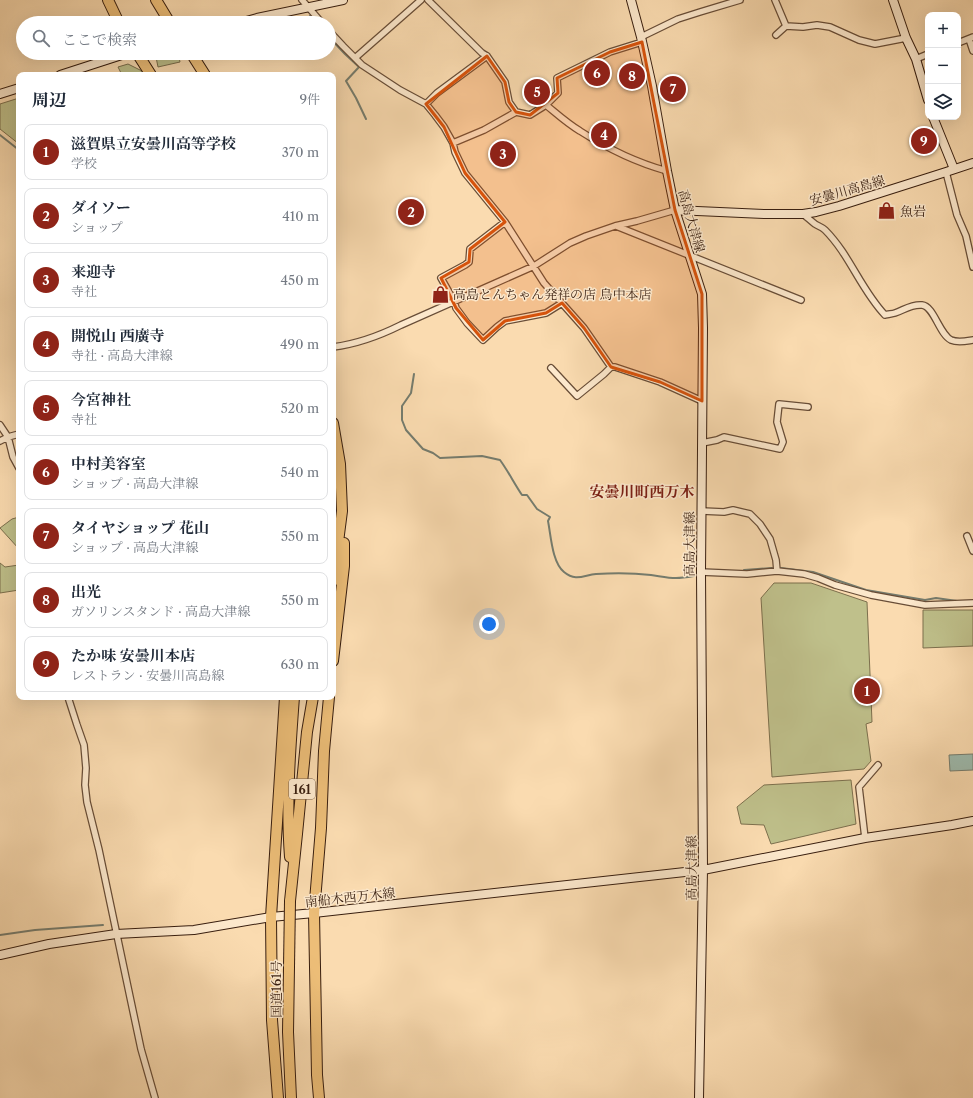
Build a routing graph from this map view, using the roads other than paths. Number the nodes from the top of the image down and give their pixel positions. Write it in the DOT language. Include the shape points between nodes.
graph roads {
  1 [pos="108,0"];
  2 [pos="156,0"];
  3 [pos="302,0"];
  4 [pos="343,0"];
  5 [pos="421,0"];
  6 [pos="428,0"];
  7 [pos="631,0"];
  8 [pos="740,0"];
  9 [pos="775,0"];
  10 [pos="893,0"];
  11 [pos="308,7"];
  12 [pos="116,16"];
  13 [pos="166,16"];
  14 [pos="269,16"];
  15 [pos="316,16"];
  16 [pos="786,26"];
  17 [pos="776,35"];
  18 [pos="336,38"];
  19 [pos="906,38"];
  20 [pos="971,38"];
  21 [pos="642,40"];
  22 [pos="961,42"];
  23 [pos="973,51"];
  24 [pos="925,55"];
  25 [pos="487,56"];
  26 [pos="355,58"];
  27 [pos="916,59"];
  28 [pos="106,60"];
  29 [pos="141,60"];
  30 [pos="195,60"];
  31 [pos="69,72"];
  32 [pos="149,72"];
  33 [pos="203,72"];
  34 [pos="16,89"];
  35 [pos="925,90"];
  36 [pos="0,94"];
  37 [pos="426,104"];
  38 [pos="546,105"];
  39 [pos="516,112"];
  40 [pos="934,120"];
  41 [pos="453,143"];
  42 [pos="973,163"];
  43 [pos="954,169"];
  44 [pos="667,171"];
  45 [pos="946,172"];
  46 [pos="675,210"];
  47 [pos="803,214"];
  48 [pos="506,222"];
  49 [pos="615,226"];
  50 [pos="689,255"];
  51 [pos="534,266"];
  52 [pos="973,267"];
  53 [pos="801,300"];
  54 [pos="454,301"];
  55 [pos="562,303"];
  56 [pos="973,340"];
  57 [pos="336,347"];
  58 [pos="611,367"];
  59 [pos="551,368"];
  60 [pos="702,401"];
  61 [pos="808,407"];
  62 [pos="0,425"];
  63 [pos="16,435"];
  64 [pos="8,437"];
  65 [pos="336,441"];
  66 [pos="0,442"];
  67 [pos="702,443"];
  68 [pos="16,462"];
  69 [pos="342,511"];
  70 [pos="702,511"];
  71 [pos="967,536"];
  72 [pos="973,551"];
  73 [pos="336,558"];
  74 [pos="777,571"];
  75 [pos="701,572"];
  76 [pos="973,603"];
  77 [pos="336,635"];
  78 [pos="69,700"];
  79 [pos="285,700"];
  80 [pos="294,700"];
  81 [pos="312,700"];
  82 [pos="329,700"];
  83 [pos="878,765"];
  84 [pos="973,821"];
  85 [pos="865,838"];
  86 [pos="703,870"];
  87 [pos="292,880"];
  88 [pos="314,913"];
  89 [pos="271,917"];
  90 [pos="116,934"];
  91 [pos="0,955"];
  92 [pos="155,1098"];
  93 [pos="278,1098"];
  94 [pos="291,1098"];
  95 [pos="319,1098"];
  96 [pos="700,1098"];
  1 -- 12 [label="highway"];
  2 -- 13 [label="highway"];
  3 -- 11 [label="street"];
  4 -- 11 [label="main road"];
  5 -- 26 [label="street"];
  6 -- 25 [label="street"];
  7 -- 21 [label="main road, 高島大津線"];
  8 -- 21 [label="street" via="678,19"];
  9 -- 16 [label="street"];
  10 -- 19 [label="main road"];
  11 -- 14 [label="main road"];
  11 -- 15 [label="street"];
  16 -- 17 [label="street"];
  16 -- 19 [label="street" via="830,27 875,44"];
  18 -- 26 [label="street"];
  19 -- 27 [label="main road"];
  20 -- 22 [label="street"];
  20 -- 23 [label="street"];
  21 -- 38 [label="street" via="610,52 557,78 558,93"];
  21 -- 44 [label="main road, 高島大津線"];
  24 -- 27 [label="street"];
  25 -- 37 [label="street"];
  25 -- 39 [label="street" via="505,82 509,102"];
  26 -- 37 [label="street" via="400,90"];
  27 -- 35 [label="main road"];
  28 -- 31 [label="main road"];
  29 -- 32 [label="highway"];
  30 -- 33 [label="highway"];
  34 -- 36 [label="main road"];
  37 -- 41 [label="street"];
  38 -- 39 [label="street" via="530,115"];
  38 -- 44 [label="street" via="583,133 622,154"];
  39 -- 41 [label="street" via="484,130"];
  40 -- 43 [label="main road"];
  41 -- 48 [label="street" via="465,173"];
  42 -- 43 [label="main road, 安曇川高島線"];
  43 -- 45 [label="main road, 安曇川高島線"];
  44 -- 46 [label="main road, 高島大津線"];
  45 -- 47 [label="main road, 安曇川高島線" via="839,206"];
  45 -- 52 [label="street"];
  46 -- 47 [label="main road, 安曇川高島線"];
  46 -- 49 [label="street"];
  46 -- 50 [label="main road, 高島大津線"];
  47 -- 56 [label="street" via="824,228 886,315 913,305 924,305 951,340"];
  48 -- 51 [label="street"];
  48 -- 54 [label="street" via="470,249 469,262 465,266 441,278"];
  49 -- 50 [label="street"];
  49 -- 51 [label="street" via="570,243"];
  50 -- 53 [label="street"];
  50 -- 60 [label="main road, 高島大津線" via="702,294"];
  51 -- 54 [label="street"];
  51 -- 55 [label="street" via="544,283"];
  54 -- 55 [label="street" via="456,308 483,340 505,321 546,313"];
  54 -- 57 [label="street" via="383,334"];
  55 -- 58 [label="street" via="584,328"];
  58 -- 59 [label="street" via="577,396"];
  58 -- 60 [label="street" via="660,382"];
  60 -- 67 [label="main road, 高島大津線"];
  61 -- 67 [label="street" via="779,404 777,422 783,442 780,449 724,437"];
  62 -- 64 [label="street"];
  63 -- 64 [label="street"];
  64 -- 66 [label="street"];
  64 -- 68 [label="street"];
  65 -- 69 [label="highway"];
  67 -- 70 [label="main road, 高島大津線"];
  69 -- 73 [label="highway"];
  69 -- 77 [label="highway" via="344,566"];
  70 -- 74 [label="street" via="733,510 750,514 770,539"];
  70 -- 75 [label="main road, 高島大津線"];
  71 -- 72 [label="street"];
  74 -- 75 [label="street" via="747,574"];
  74 -- 76 [label="street" via="804,574 871,595 925,605"];
  75 -- 86 [label="main road, 高島大津線"];
  78 -- 90 [label="street" via="84,745 87,802"];
  79 -- 89 [label="highway"];
  80 -- 87 [label="highway, 国道161号 / 161" via="288,832"];
  81 -- 87 [label="highway, 国道161号 / 161"];
  82 -- 88 [label="highway"];
  83 -- 85 [label="street" via="858,786"];
  84 -- 85 [label="main road, 南船木西万木線"];
  85 -- 86 [label="main road, 南船木西万木線"];
  86 -- 88 [label="main road, 南船木西万木線"];
  86 -- 96 [label="main road, 高島大津線"];
  87 -- 94 [label="highway, 国道161号 / 161, bridge" via="288,1032"];
  88 -- 89 [label="main road, 南船木西万木線"];
  88 -- 95 [label="highway"];
  89 -- 90 [label="main road, 南船木西万木線" via="194,930"];
  89 -- 93 [label="highway" via="272,1020"];
  90 -- 91 [label="main road, 南船木西万木線" via="49,944"];
  90 -- 92 [label="street" via="141,1049"];
}
